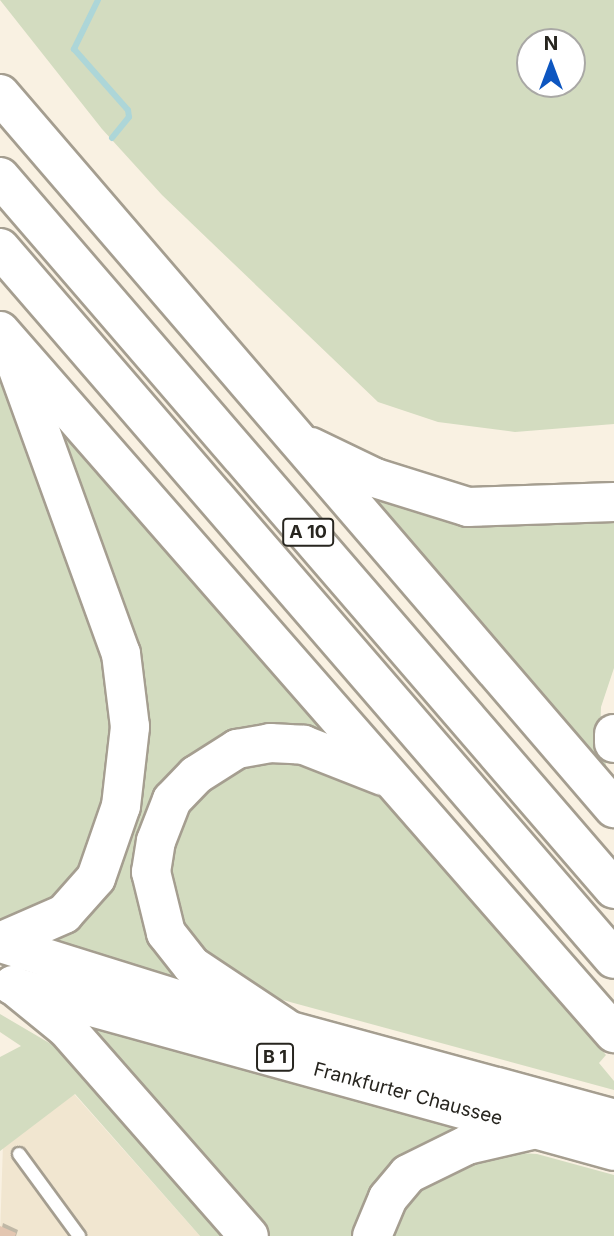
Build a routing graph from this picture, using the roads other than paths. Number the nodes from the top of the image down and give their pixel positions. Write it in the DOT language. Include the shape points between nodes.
graph roads {
  1 [pos="0,94"];
  2 [pos="0,177"];
  3 [pos="0,248"];
  4 [pos="2,333"];
  5 [pos="288,433"];
  6 [pos="614,502"];
  7 [pos="614,734"];
  8 [pos="614,743"];
  9 [pos="395,781"];
  10 [pos="614,808"];
  11 [pos="614,889"];
  12 [pos="0,943"];
  13 [pos="614,960"];
  14 [pos="6,983"];
  15 [pos="287,1028"];
  16 [pos="614,1033"];
  17 [pos="612,1128"];
  18 [pos="536,1129"];
  19 [pos="19,1154"];
  20 [pos="79,1236"];
  21 [pos="249,1236"];
  22 [pos="372,1236"];
  1 -- 5 [label="highway"];
  2 -- 11 [label="highway, A 10"];
  3 -- 13 [label="highway, A 10"];
  4 -- 9 [label="highway"];
  4 -- 12 [label="highway" via="75,519 121,654 130,727 121,806 96,878 64,914"];
  5 -- 6 [label="highway" via="363,474 468,506"];
  5 -- 10 [label="highway"];
  7 -- 8 [label="highway"];
  9 -- 15 [label="highway" via="340,756 270,743 237,750 196,775 172,800 156,841 151,872 166,933 192,965"];
  9 -- 16 [label="highway"];
  12 -- 15 [label="main road, Frankfurter Chaussee / B 1"];
  14 -- 18 [label="main road, Frankfurter Chaussee / B 1"];
  14 -- 21 [label="highway" via="66,1028"];
  15 -- 17 [label="main road, Frankfurter Chaussee / B 1"];
  17 -- 18 [label="main road, Frankfurter Chaussee / B 1"];
  18 -- 22 [label="highway" via="467,1146 408,1174 388,1198"];
  19 -- 20 [label="lane"];
}
